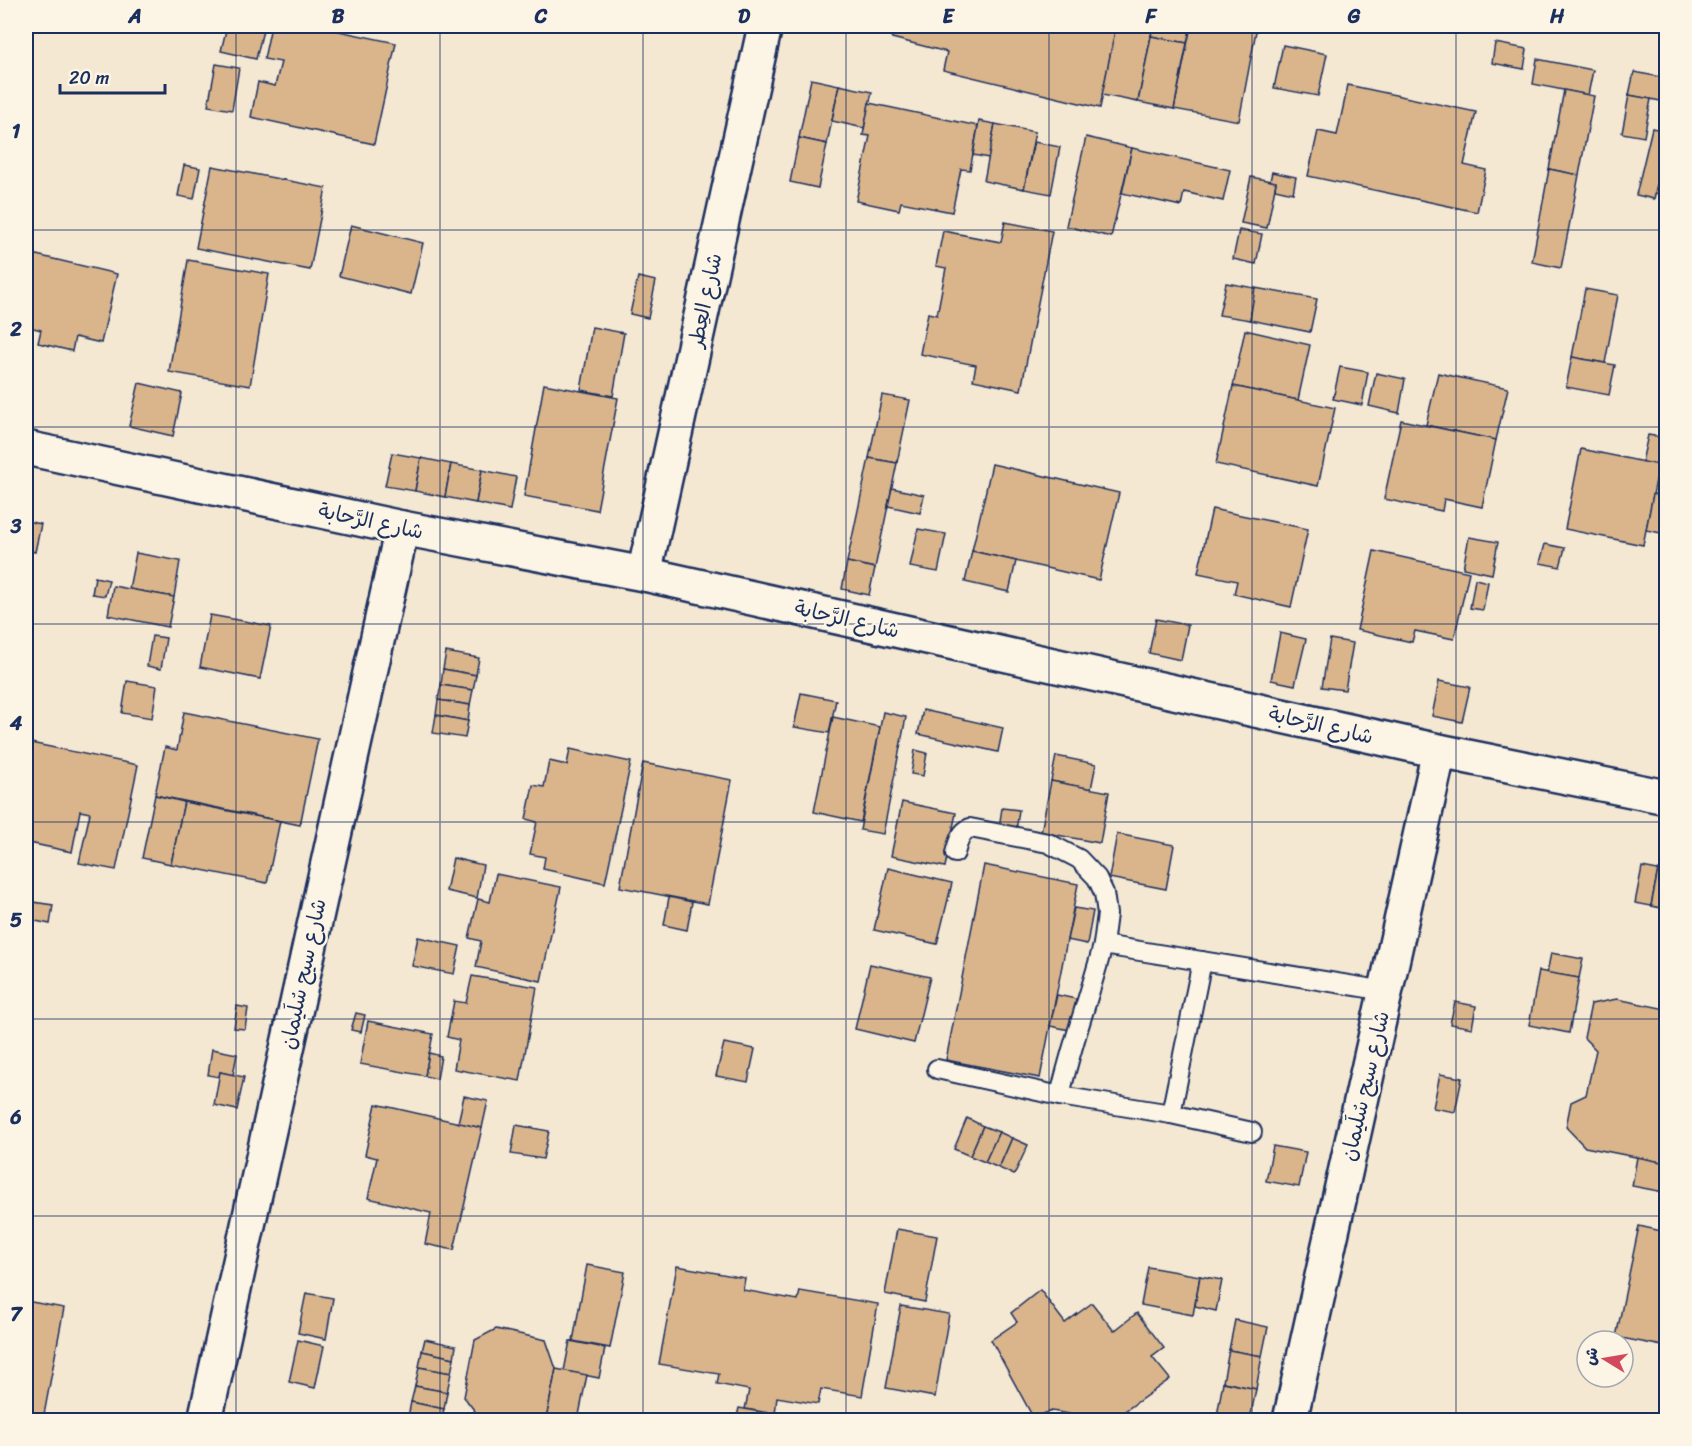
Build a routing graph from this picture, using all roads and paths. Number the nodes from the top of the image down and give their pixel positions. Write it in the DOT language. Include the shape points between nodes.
graph roads {
  1 [pos="765,26"];
  2 [pos="26,448"];
  3 [pos="402,528"];
  4 [pos="644,574"];
  5 [pos="1439,752"];
  6 [pos="1666,797"];
  7 [pos="955,853"];
  8 [pos="1103,945"];
  9 [pos="1202,961"];
  10 [pos="1386,991"];
  11 [pos="937,1069"];
  12 [pos="1060,1096"];
  13 [pos="1171,1114"];
  14 [pos="1252,1132"];
  15 [pos="205,1420"];
  16 [pos="1290,1420"];
  1 -- 4 [label="street, شارع العِطر"];
  2 -- 3 [label="street, شارع الرَّحابة"];
  3 -- 4 [label="street, شارع الرَّحابة"];
  3 -- 15 [label="street, شارع سيح سُلَيمان"];
  4 -- 5 [label="street, شارع الرَّحابة"];
  5 -- 6 [label="street, شارع الرَّحابة"];
  5 -- 10 [label="street, شارع سيح سُلَيمان"];
  7 -- 8 [label="lane" via="960,837 970,828 1048,843 1079,859 1097,878 1104,893 1107,914"];
  8 -- 9 [label="lane"];
  8 -- 12 [label="lane"];
  9 -- 10 [label="lane"];
  9 -- 13 [label="lane"];
  10 -- 16 [label="street, شارع سيح سُلَيمان"];
  11 -- 12 [label="lane"];
  12 -- 13 [label="lane"];
  13 -- 14 [label="lane"];
}
